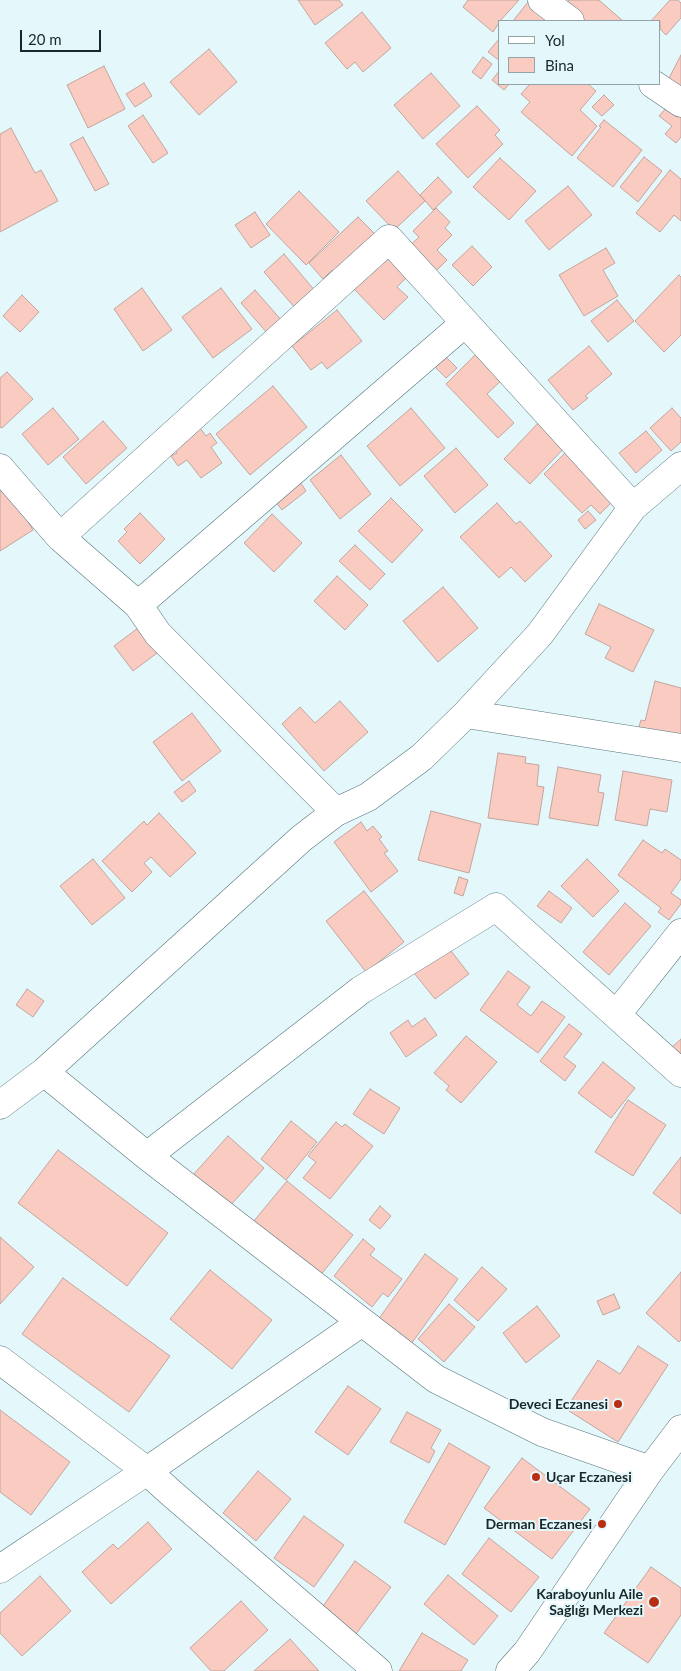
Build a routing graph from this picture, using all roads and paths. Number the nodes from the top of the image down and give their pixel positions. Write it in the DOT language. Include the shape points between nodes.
graph roads {
  1 [pos="542,0"];
  2 [pos="569,20"];
  3 [pos="654,85"];
  4 [pos="681,104"];
  5 [pos="465,323"];
  6 [pos="681,466"];
  7 [pos="0,468"];
  8 [pos="633,506"];
  9 [pos="60,537"];
  10 [pos="138,605"];
  11 [pos="466,714"];
  12 [pos="681,748"];
  13 [pos="336,812"];
  14 [pos="681,933"];
  15 [pos="617,1014"];
  16 [pos="44,1072"];
  17 [pos="681,1073"];
  18 [pos="0,1105"];
  19 [pos="147,1156"];
  20 [pos="362,1322"];
  21 [pos="0,1360"];
  22 [pos="681,1430"];
  23 [pos="147,1470"];
  24 [pos="650,1470"];
  25 [pos="0,1569"];
  26 [pos="378,1671"];
  27 [pos="510,1671"];
  1 -- 2 [label="street"];
  3 -- 4 [label="street"];
  5 -- 8 [label="street"];
  5 -- 9 [label="street" via="388,239"];
  5 -- 10 [label="street"];
  6 -- 8 [label="street"];
  7 -- 9 [label="street"];
  8 -- 11 [label="street" via="540,634"];
  9 -- 10 [label="street"];
  10 -- 13 [label="street" via="158,634"];
  11 -- 12 [label="street"];
  11 -- 13 [label="street" via="422,757 368,797"];
  13 -- 16 [label="street" via="302,838"];
  14 -- 15 [label="street"];
  15 -- 17 [label="street"];
  15 -- 19 [label="street" via="496,907 361,990"];
  16 -- 18 [label="street"];
  16 -- 19 [label="street"];
  19 -- 20 [label="street"];
  20 -- 23 [label="street"];
  20 -- 24 [label="street" via="436,1379 542,1432"];
  21 -- 23 [label="street"];
  22 -- 24 [label="street"];
  23 -- 25 [label="street"];
  23 -- 26 [label="street"];
  24 -- 27 [label="street" via="527,1652"];
}
